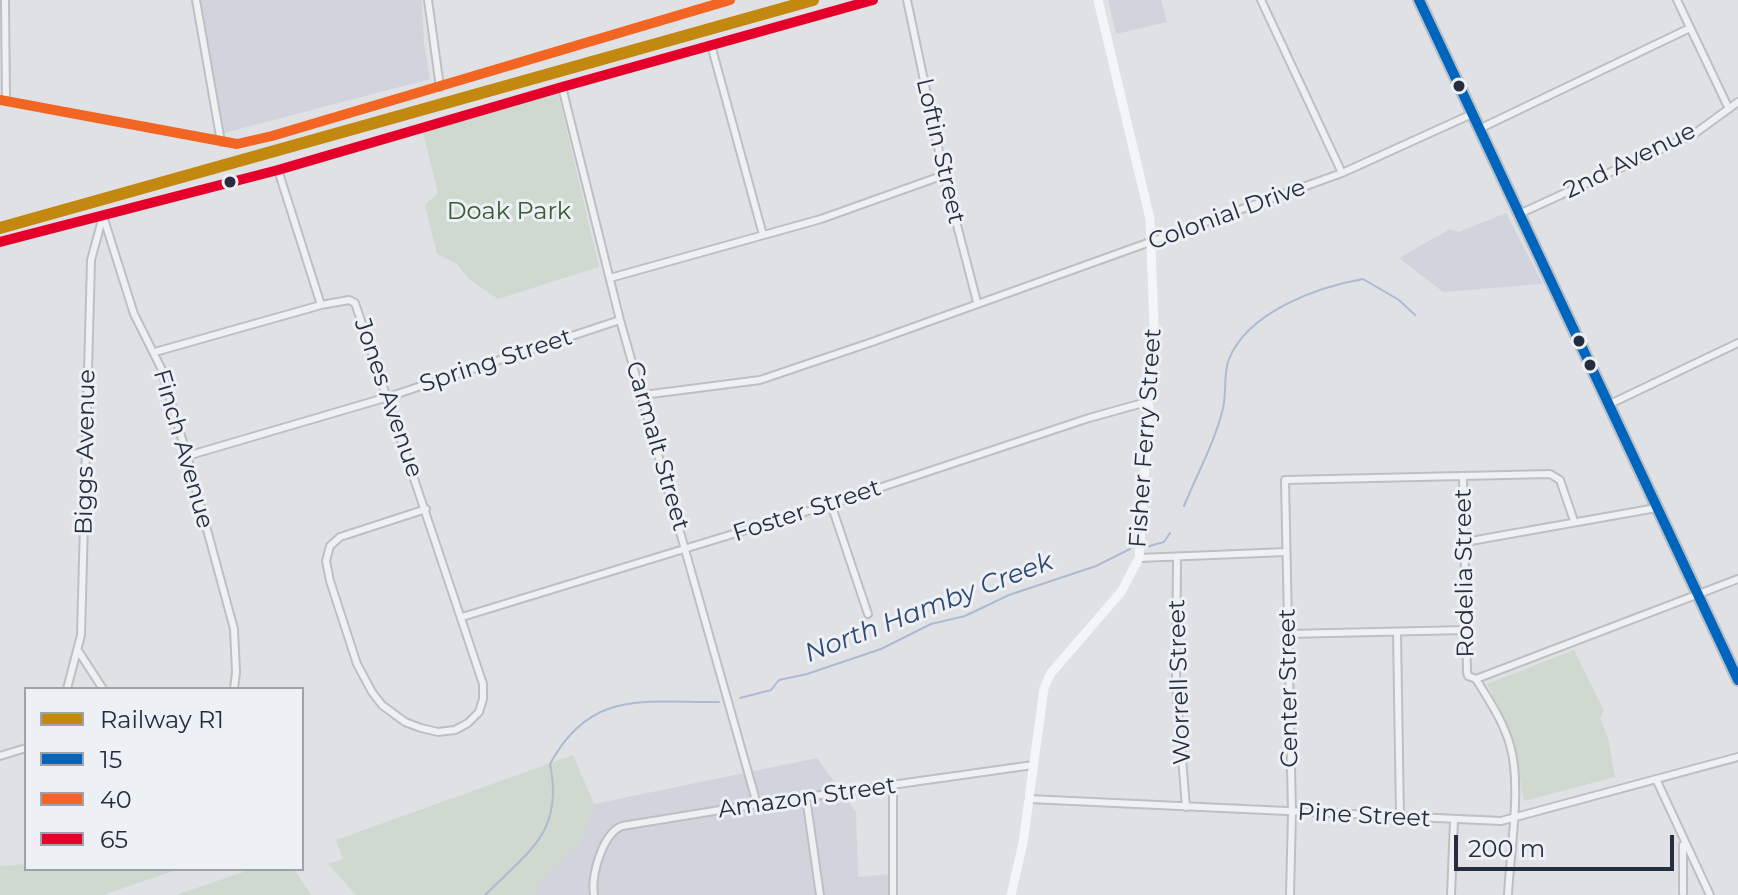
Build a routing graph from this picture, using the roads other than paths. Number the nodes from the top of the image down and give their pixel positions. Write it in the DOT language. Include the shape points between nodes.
graph roads {
  1 [pos="5,0"];
  2 [pos="196,0"];
  3 [pos="428,0"];
  4 [pos="730,0"];
  5 [pos="873,0"];
  6 [pos="907,0"];
  7 [pos="1098,0"];
  8 [pos="1261,0"];
  9 [pos="1419,0"];
  10 [pos="1677,0"];
  11 [pos="1690,28"];
  12 [pos="711,45"];
  13 [pos="440,87"];
  14 [pos="562,87"];
  15 [pos="3,101"];
  16 [pos="1738,102"];
  17 [pos="1729,109"];
  18 [pos="1472,114"];
  19 [pos="1479,129"];
  20 [pos="221,143"];
  21 [pos="278,170"];
  22 [pos="1342,173"];
  23 [pos="944,175"];
  24 [pos="1519,214"];
  25 [pos="103,216"];
  26 [pos="763,235"];
  27 [pos="0,242"];
  28 [pos="1152,243"];
  29 [pos="610,278"];
  30 [pos="977,302"];
  31 [pos="321,305"];
  32 [pos="620,320"];
  33 [pos="1738,343"];
  34 [pos="155,352"];
  35 [pos="643,395"];
  36 [pos="388,397"];
  37 [pos="1150,401"];
  38 [pos="1608,405"];
  39 [pos="187,456"];
  40 [pos="1463,476"];
  41 [pos="831,504"];
  42 [pos="1656,508"];
  43 [pos="426,509"];
  44 [pos="1574,521"];
  45 [pos="1465,542"];
  46 [pos="687,549"];
  47 [pos="1286,552"];
  48 [pos="1177,557"];
  49 [pos="1139,558"];
  50 [pos="1738,579"];
  51 [pos="1699,595"];
  52 [pos="868,614"];
  53 [pos="462,617"];
  54 [pos="1466,630"];
  55 [pos="1397,632"];
  56 [pos="1287,634"];
  57 [pos="78,651"];
  58 [pos="1476,679"];
  59 [pos="1738,680"];
  60 [pos="68,687"];
  61 [pos="102,687"];
  62 [pos="234,687"];
  63 [pos="24,749"];
  64 [pos="0,756"];
  65 [pos="1738,757"];
  66 [pos="1033,765"];
  67 [pos="1656,779"];
  68 [pos="893,785"];
  69 [pos="806,797"];
  70 [pos="1029,799"];
  71 [pos="757,804"];
  72 [pos="1186,807"];
  73 [pos="1292,813"];
  74 [pos="1400,818"];
  75 [pos="1454,820"];
  76 [pos="1513,820"];
  77 [pos="1683,842"];
  78 [pos="1683,893"];
  79 [pos="594,895"];
  80 [pos="820,895"];
  81 [pos="893,895"];
  82 [pos="1011,895"];
  83 [pos="1290,895"];
  84 [pos="1451,895"];
  85 [pos="1508,895"];
  86 [pos="1710,895"];
  1 -- 15 [label="street"];
  2 -- 20 [label="street"];
  3 -- 13 [label="street"];
  4 -- 13 [label="street"];
  5 -- 12 [label="street"];
  6 -- 23 [label="street, Loftin Street"];
  7 -- 28 [label="street, Fisher Ferry Street"];
  8 -- 22 [label="street"];
  9 -- 18 [label="main road"];
  10 -- 11 [label="street"];
  11 -- 17 [label="street"];
  11 -- 19 [label="street"];
  12 -- 14 [label="street"];
  12 -- 26 [label="street"];
  13 -- 20 [label="street" via="272,136"];
  14 -- 21 [label="street"];
  14 -- 29 [label="street, Carmalt Street"];
  15 -- 20 [label="street"];
  16 -- 17 [label="street, 2nd Avenue"];
  17 -- 24 [label="street, 2nd Avenue" via="1694,134"];
  18 -- 19 [label="main road"];
  18 -- 22 [label="street, Colonial Drive"];
  19 -- 24 [label="main road"];
  21 -- 25 [label="street"];
  21 -- 31 [label="street, Jones Avenue"];
  22 -- 28 [label="street, Colonial Drive"];
  23 -- 26 [label="street"];
  23 -- 30 [label="street, Loftin Street"];
  24 -- 38 [label="main road"];
  25 -- 27 [label="street"];
  25 -- 34 [label="street, Finch Avenue" via="134,314"];
  25 -- 57 [label="street, Biggs Avenue" via="91,260"];
  26 -- 29 [label="street"];
  28 -- 30 [label="street, Colonial Drive"];
  28 -- 37 [label="street, Fisher Ferry Street"];
  29 -- 32 [label="street, Carmalt Street"];
  30 -- 35 [label="street, Colonial Drive" via="760,380"];
  31 -- 34 [label="street"];
  31 -- 36 [label="street, Jones Avenue" via="355,303"];
  32 -- 35 [label="street, Carmalt Street"];
  32 -- 36 [label="street, Spring Street"];
  33 -- 38 [label="street"];
  34 -- 39 [label="street, Finch Avenue"];
  35 -- 46 [label="street, Carmalt Street"];
  36 -- 39 [label="street, Spring Street"];
  36 -- 43 [label="street, Jones Avenue"];
  37 -- 41 [label="street, Foster Street"];
  37 -- 49 [label="street, Fisher Ferry Street"];
  38 -- 42 [label="main road"];
  39 -- 62 [label="street, Finch Avenue" via="234,629"];
  40 -- 44 [label="street" via="1556,476"];
  40 -- 45 [label="street, Rodelia Street"];
  40 -- 47 [label="street, Center Street" via="1285,480"];
  41 -- 46 [label="street, Foster Street"];
  41 -- 52 [label="street"];
  42 -- 44 [label="street"];
  42 -- 51 [label="main road"];
  43 -- 53 [label="street, Jones Avenue"];
  43 -- 53 [label="street, Jones Avenue" via="340,537 330,546 326,561 357,664 382,705 405,722 438,732 455,730 479,712 483,684"];
  44 -- 45 [label="street"];
  45 -- 54 [label="street, Rodelia Street"];
  46 -- 53 [label="street, Foster Street"];
  46 -- 71 [label="street, Carmalt Street"];
  47 -- 48 [label="street"];
  47 -- 56 [label="street, Center Street"];
  48 -- 49 [label="street"];
  48 -- 72 [label="street, Worrell Street" via="1176,685"];
  49 -- 66 [label="street, Fisher Ferry Street" via="1121,592 1047,680"];
  50 -- 51 [label="street"];
  51 -- 58 [label="street"];
  51 -- 59 [label="main road"];
  54 -- 55 [label="street"];
  54 -- 58 [label="street, Rodelia Street" via="1467,672"];
  55 -- 56 [label="street"];
  55 -- 74 [label="street"];
  56 -- 73 [label="street, Center Street"];
  57 -- 60 [label="street, Biggs Avenue"];
  57 -- 61 [label="street"];
  58 -- 76 [label="street, Rodelia Street" via="1509,742"];
  63 -- 64 [label="street"];
  65 -- 67 [label="street, Pine Street"];
  66 -- 68 [label="street, Amazon Street"];
  66 -- 70 [label="street, Fisher Ferry Street"];
  67 -- 76 [label="street, Pine Street"];
  67 -- 77 [label="street"];
  68 -- 69 [label="street, Amazon Street"];
  68 -- 81 [label="street"];
  69 -- 71 [label="street, Amazon Street"];
  69 -- 80 [label="street"];
  70 -- 72 [label="street, Pine Street"];
  70 -- 82 [label="street, Fisher Ferry Street"];
  71 -- 79 [label="street, Amazon Street" via="622,826 612,833 600,860"];
  72 -- 73 [label="street, Pine Street"];
  73 -- 74 [label="street, Pine Street"];
  73 -- 83 [label="street, Center Street"];
  74 -- 75 [label="street, Pine Street"];
  75 -- 76 [label="street, Pine Street"];
  75 -- 84 [label="street"];
  76 -- 85 [label="street, Rodelia Street"];
  77 -- 78 [label="street"];
  77 -- 86 [label="street"];
}
